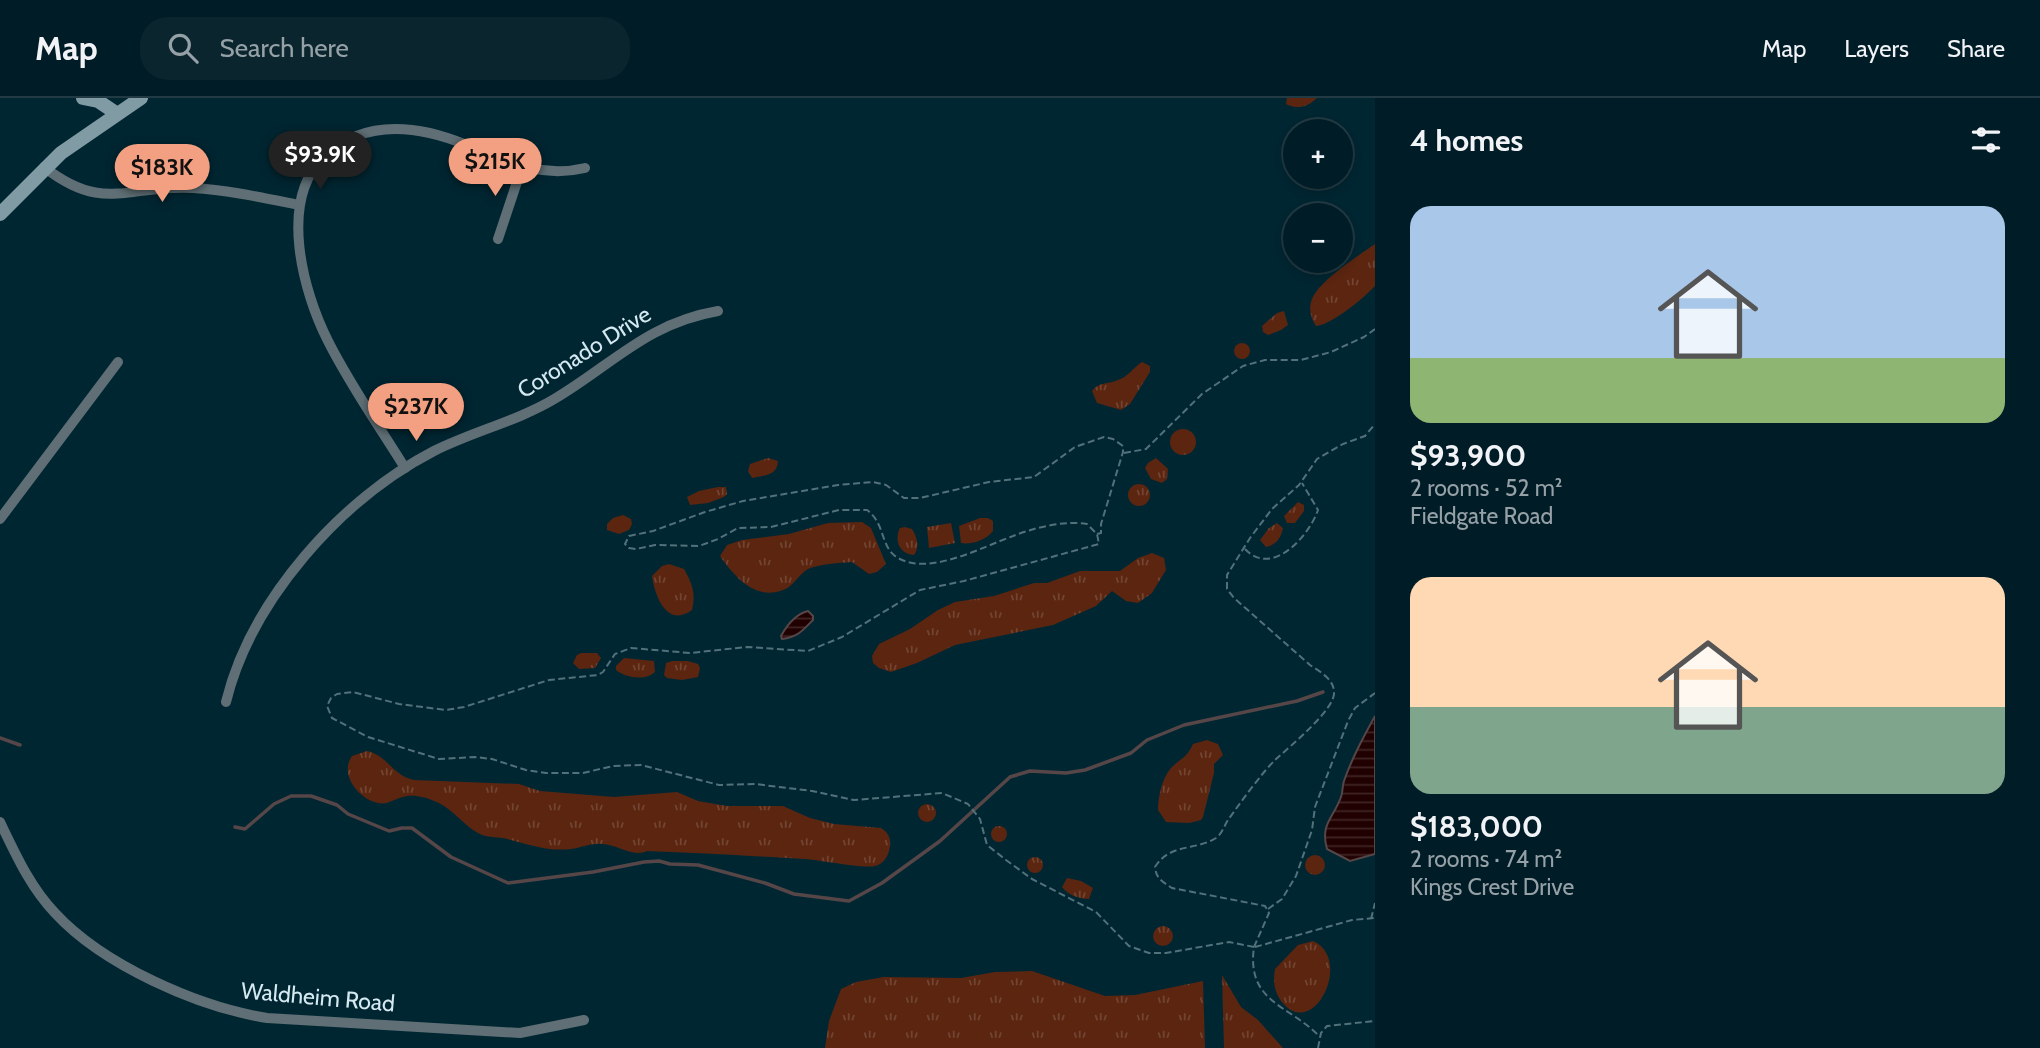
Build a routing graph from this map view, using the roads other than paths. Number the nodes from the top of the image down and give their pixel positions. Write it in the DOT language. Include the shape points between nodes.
graph roads {
  1 [pos="83,98"];
  2 [pos="141,98"];
  3 [pos="116,113"];
  4 [pos="44,167"];
  5 [pos="522,167"];
  6 [pos="584,168"];
  7 [pos="299,205"];
  8 [pos="0,214"];
  9 [pos="498,239"];
  10 [pos="718,311"];
  11 [pos="118,362"];
  12 [pos="405,468"];
  13 [pos="0,519"];
  14 [pos="226,702"];
  15 [pos="0,822"];
  16 [pos="584,1020"];
  1 -- 3 [label="street" via="99,101"];
  2 -- 3 [label="street"];
  3 -- 4 [label="street"];
  4 -- 7 [label="street" via="74,187 100,195 188,187"];
  4 -- 8 [label="street"];
  5 -- 6 [label="street" via="553,173"];
  5 -- 7 [label="street" via="434,134 374,131 343,142 320,161"];
  5 -- 9 [label="street"];
  7 -- 12 [label="street" via="299,242 319,321"];
  10 -- 12 [label="street, Coronado Drive" via="655,331 546,404 460,439"];
  11 -- 13 [label="street"];
  12 -- 14 [label="street, Coronado Drive" via="337,523 295,568 247,644"];
  15 -- 16 [label="street, Waldheim Road" via="35,888 78,933 147,977 236,1013 520,1032"];
}
